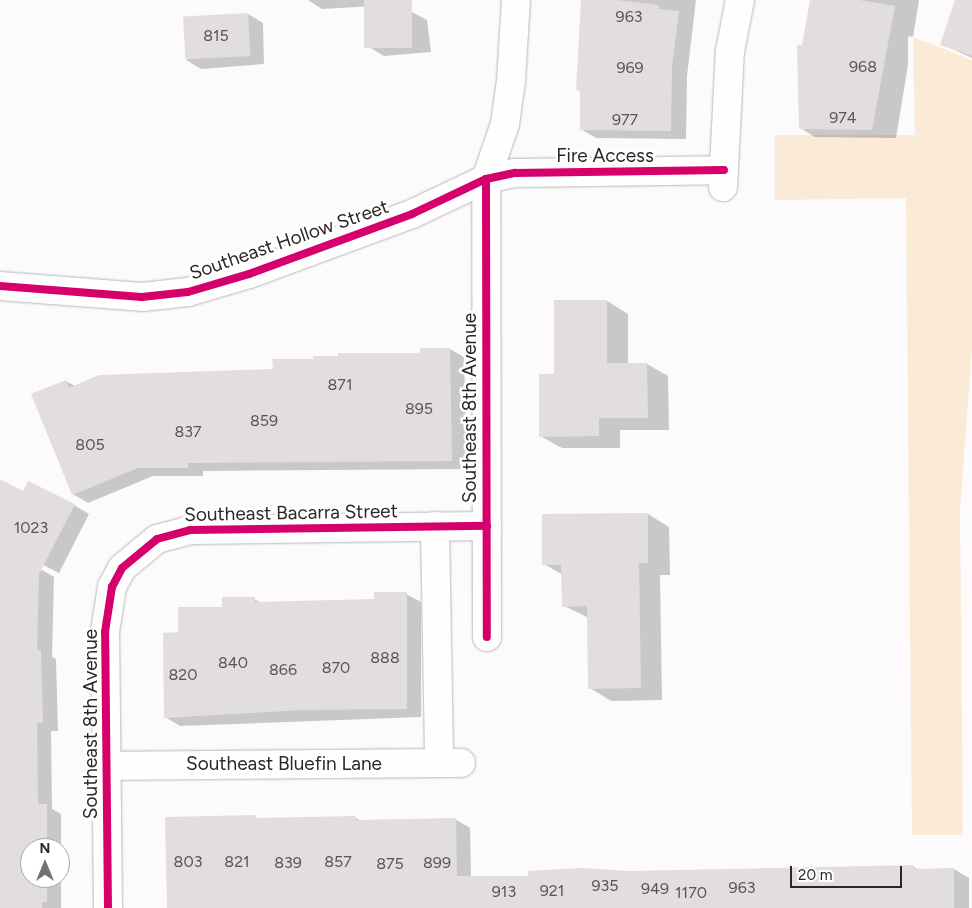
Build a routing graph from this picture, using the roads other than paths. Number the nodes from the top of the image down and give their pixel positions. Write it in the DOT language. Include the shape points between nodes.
graph roads {
  1 [pos="516,0"];
  2 [pos="740,0"];
  3 [pos="486,179"];
  4 [pos="0,286"];
  5 [pos="441,526"];
  6 [pos="487,526"];
  7 [pos="141,551"];
  8 [pos="487,637"];
  9 [pos="107,766"];
  10 [pos="108,908"];
  1 -- 3 [label="street, Southeast 8th Avenue" via="504,124"];
  2 -- 3 [label="street, Fire Access" via="730,51 724,179 515,173"];
  3 -- 4 [label="street, Southeast Hollow Street" via="412,214 196,290 142,297"];
  3 -- 6 [label="street, Southeast 8th Avenue"];
  5 -- 6 [label="street, Southeast Bacarra Street"];
  5 -- 7 [label="street, Southeast Bacarra Street" via="190,530 164,536"];
  5 -- 9 [label="street, Southeast Bluefin Lane" via="450,763"];
  6 -- 8 [label="street, Southeast 8th Avenue"];
  7 -- 9 [label="street, Southeast 8th Avenue" via="116,578 107,607"];
  9 -- 10 [label="street, Southeast 8th Avenue"];
}
